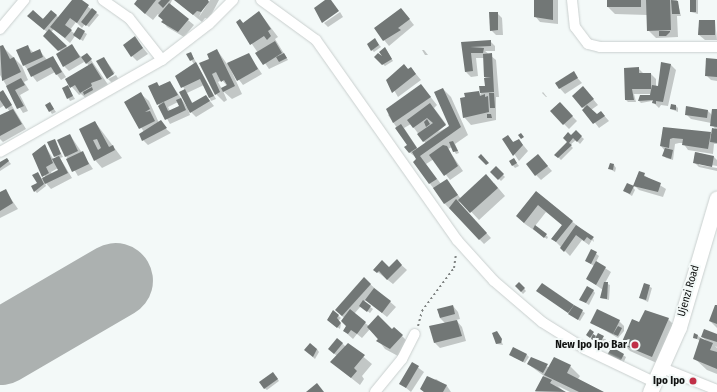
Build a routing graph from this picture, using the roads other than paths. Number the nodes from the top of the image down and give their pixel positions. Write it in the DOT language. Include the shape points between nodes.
graph roads {
  1 [pos="24,0"];
  2 [pos="102,0"];
  3 [pos="233,0"];
  4 [pos="261,0"];
  5 [pos="572,0"];
  6 [pos="0,29"];
  7 [pos="717,47"];
  8 [pos="162,60"];
  9 [pos="0,152"];
  10 [pos="717,198"];
  11 [pos="415,334"];
  12 [pos="662,368"];
  13 [pos="652,387"];
  14 [pos="717,390"];
  15 [pos="375,392"];
  1 -- 6 [label="street"];
  2 -- 8 [label="street" via="129,18"];
  3 -- 8 [label="street" via="209,24"];
  4 -- 13 [label="street" via="316,40 457,240 494,280 542,322"];
  5 -- 7 [label="street" via="575,27 588,44 600,47"];
  8 -- 9 [label="street"];
  10 -- 12 [label="street, Ujenzi Road" via="679,327"];
  11 -- 15 [label="street" via="402,359"];
  12 -- 13 [label="street, Ujenzi Road"];
  12 -- 14 [label="street"];
}
